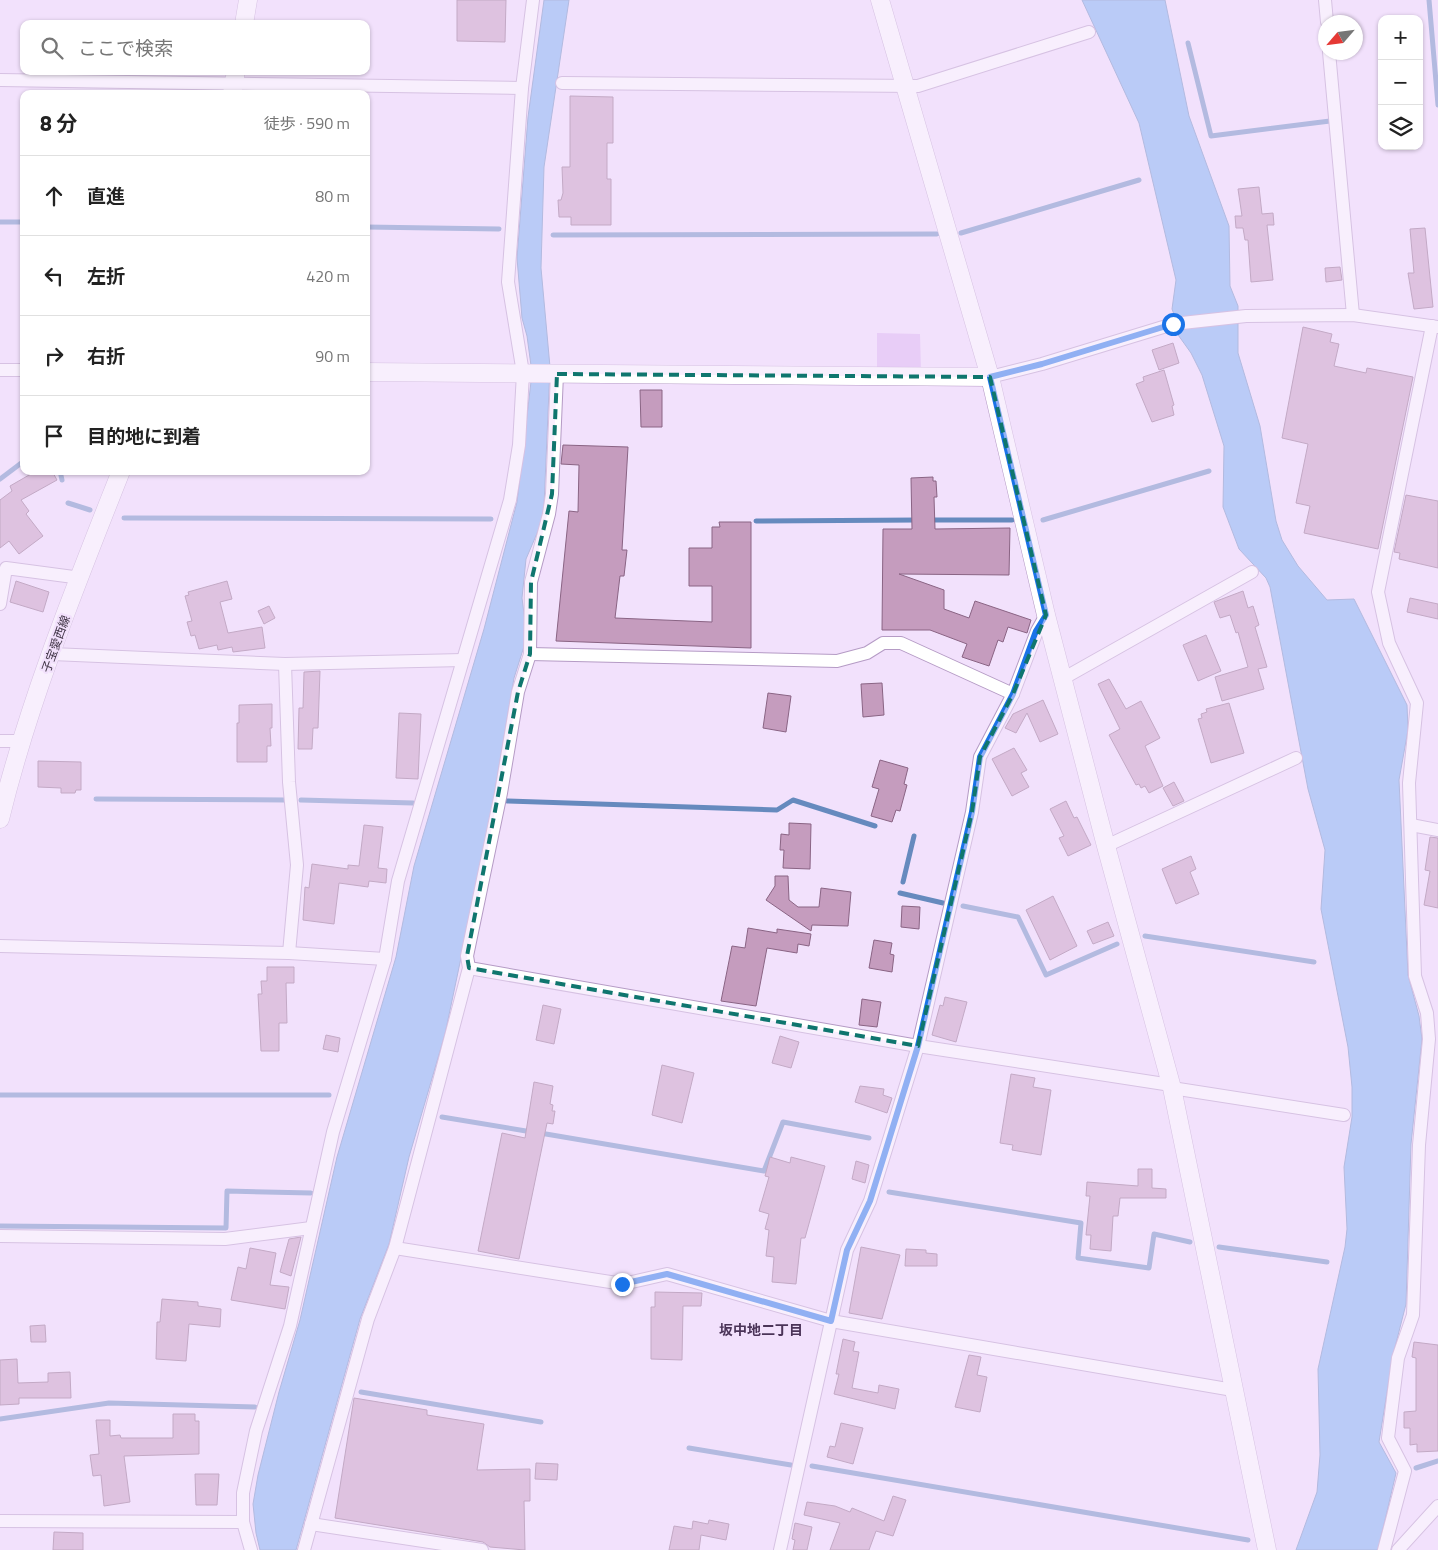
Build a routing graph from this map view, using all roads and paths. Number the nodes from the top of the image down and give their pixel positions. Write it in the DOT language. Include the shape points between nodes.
graph roads {
  1 [pos="248,0"];
  2 [pos="533,0"];
  3 [pos="880,0"];
  4 [pos="1325,0"];
  5 [pos="1326,15"];
  6 [pos="245,20"];
  7 [pos="1089,32"];
  8 [pos="1331,60"];
  9 [pos="0,80"];
  10 [pos="234,83"];
  11 [pos="562,83"];
  12 [pos="907,87"];
  13 [pos="522,88"];
  14 [pos="1353,315"];
  15 [pos="1435,326"];
  16 [pos="0,370"];
  17 [pos="20,370"];
  18 [pos="370,372"];
  19 [pos="525,373"];
  20 [pos="557,374"];
  21 [pos="990,377"];
  22 [pos="119,475"];
  23 [pos="1252,572"];
  24 [pos="80,578"];
  25 [pos="0,604"];
  26 [pos="1046,615"];
  27 [pos="52,654"];
  28 [pos="530,654"];
  29 [pos="463,660"];
  30 [pos="285,664"];
  31 [pos="1064,678"];
  32 [pos="1013,694"];
  33 [pos="21,741"];
  34 [pos="0,742"];
  35 [pos="1296,758"];
  36 [pos="0,819"];
  37 [pos="1411,825"];
  38 [pos="1438,830"];
  39 [pos="1106,846"];
  40 [pos="0,946"];
  41 [pos="289,953"];
  42 [pos="386,959"];
  43 [pos="469,968"];
  44 [pos="918,1046"];
  45 [pos="1172,1087"];
  46 [pos="1344,1115"];
  47 [pos="311,1228"];
  48 [pos="0,1236"];
  49 [pos="395,1248"];
  50 [pos="831,1321"];
  51 [pos="1233,1390"];
  52 [pos="1438,1506"];
  53 [pos="0,1521"];
  54 [pos="243,1522"];
  55 [pos="311,1524"];
  56 [pos="251,1550"];
  57 [pos="304,1550"];
  58 [pos="482,1550"];
  59 [pos="780,1550"];
  60 [pos="1267,1550"];
  61 [pos="1384,1550"];
  62 [pos="1398,1550"];
  1 -- 6 [label="street"];
  2 -- 13 [label="street"];
  3 -- 12 [label="street"];
  4 -- 5 [label="street"];
  7 -- 12 [label="street"];
  8 -- 14 [label="street"];
  9 -- 10 [label="street"];
  10 -- 13 [label="street"];
  11 -- 12 [label="street"];
  12 -- 21 [label="street"];
  13 -- 19 [label="street" via="508,282"];
  14 -- 15 [label="street"];
  14 -- 21 [label="street" via="1246,316 1173,324"];
  15 -- 37 [label="street" via="1378,592 1389,643 1417,703 1409,783"];
  16 -- 17 [label="street"];
  18 -- 19 [label="street"];
  19 -- 20 [label="street"];
  19 -- 29 [label="street" via="510,500"];
  20 -- 21 [label="street"];
  20 -- 28 [label="street" via="552,494 530,582"];
  21 -- 26 [label="street"];
  22 -- 24 [label="street, 子宝愛西線"];
  23 -- 31 [label="street"];
  24 -- 25 [label="street" via="6,568"];
  24 -- 27 [label="street, 子宝愛西線"];
  26 -- 31 [label="street"];
  26 -- 32 [label="street" via="1036,631"];
  27 -- 30 [label="street"];
  27 -- 33 [label="street, 子宝愛西線"];
  28 -- 32 [label="street" via="837,661 867,653 884,643 901,643"];
  28 -- 43 [label="street" via="518,692 467,956"];
  29 -- 30 [label="street"];
  29 -- 42 [label="street" via="398,881"];
  30 -- 41 [label="street" via="289,782 297,864"];
  31 -- 39 [label="street"];
  32 -- 44 [label="street" via="980,757 972,812"];
  33 -- 34 [label="street"];
  33 -- 36 [label="street, 子宝愛西線"];
  35 -- 39 [label="street"];
  37 -- 38 [label="street"];
  37 -- 61 [label="street" via="1415,976 1427,1014 1429,1039 1419,1145 1413,1315 1398,1358 1388,1438 1404,1471"];
  39 -- 45 [label="street"];
  40 -- 41 [label="street"];
  41 -- 42 [label="street"];
  42 -- 47 [label="street" via="333,1132"];
  43 -- 44 [label="street"];
  43 -- 49 [label="street"];
  44 -- 45 [label="street"];
  44 -- 50 [label="street" via="870,1201 847,1250"];
  45 -- 46 [label="street"];
  45 -- 51 [label="street"];
  47 -- 48 [label="street" via="225,1239"];
  47 -- 54 [label="street" via="290,1326 256,1431 243,1494"];
  49 -- 50 [label="street" via="622,1284 667,1274"];
  49 -- 55 [label="street" via="368,1319"];
  50 -- 51 [label="street"];
  50 -- 59 [label="street"];
  51 -- 60 [label="street"];
  52 -- 62 [label="street"];
  53 -- 54 [label="street"];
  54 -- 56 [label="street"];
  55 -- 57 [label="street"];
  55 -- 58 [label="street"];
}
